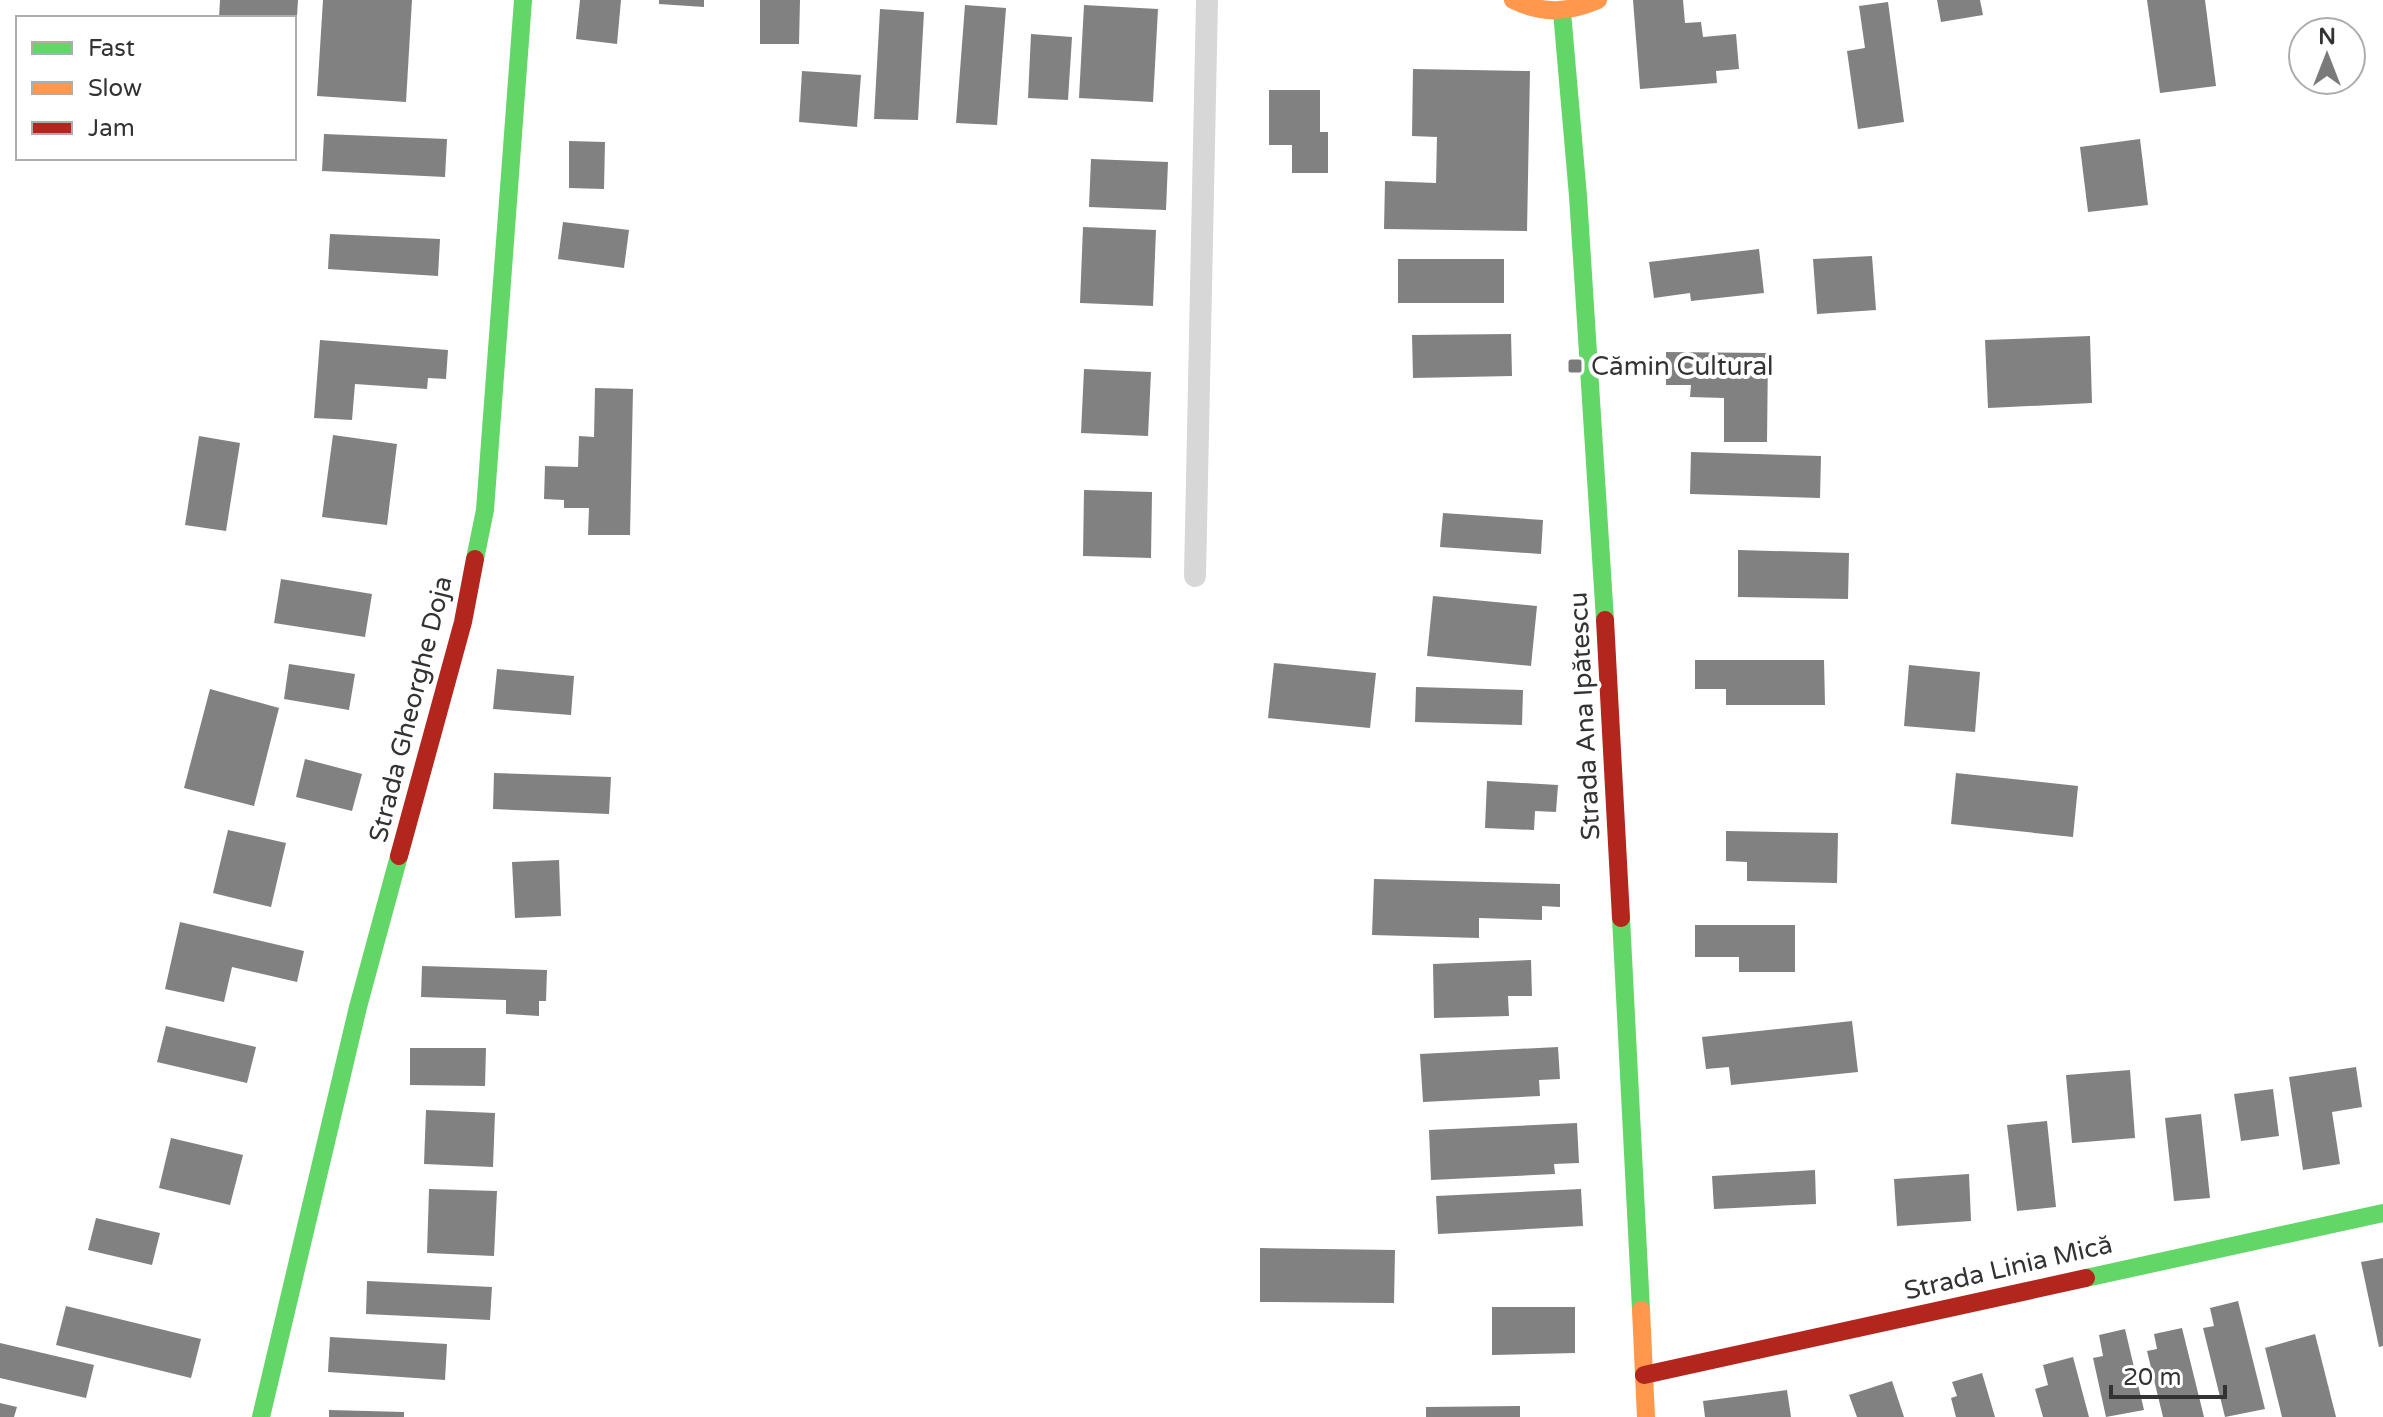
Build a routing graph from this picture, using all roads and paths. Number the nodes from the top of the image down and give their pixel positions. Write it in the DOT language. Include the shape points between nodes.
graph roads {
  1 [pos="523,0"];
  2 [pos="1207,0"];
  3 [pos="1513,0"];
  4 [pos="1598,0"];
  5 [pos="1562,12"];
  6 [pos="1195,576"];
  7 [pos="2383,1213"];
  8 [pos="1644,1375"];
  9 [pos="261,1417"];
  10 [pos="1646,1417"];
  1 -- 9 [label="street, Strada Gheorghe Doja" via="485,510 463,622 358,1007"];
  2 -- 6 [label="lane"];
  3 -- 5 [label="street" via="1544,12"];
  4 -- 5 [label="street"];
  5 -- 8 [label="street, Strada Ana Ipătescu" via="1609,676"];
  7 -- 8 [label="street, Strada Linia Mică"];
  8 -- 10 [label="street, Strada Ana Ipătescu"];
}
